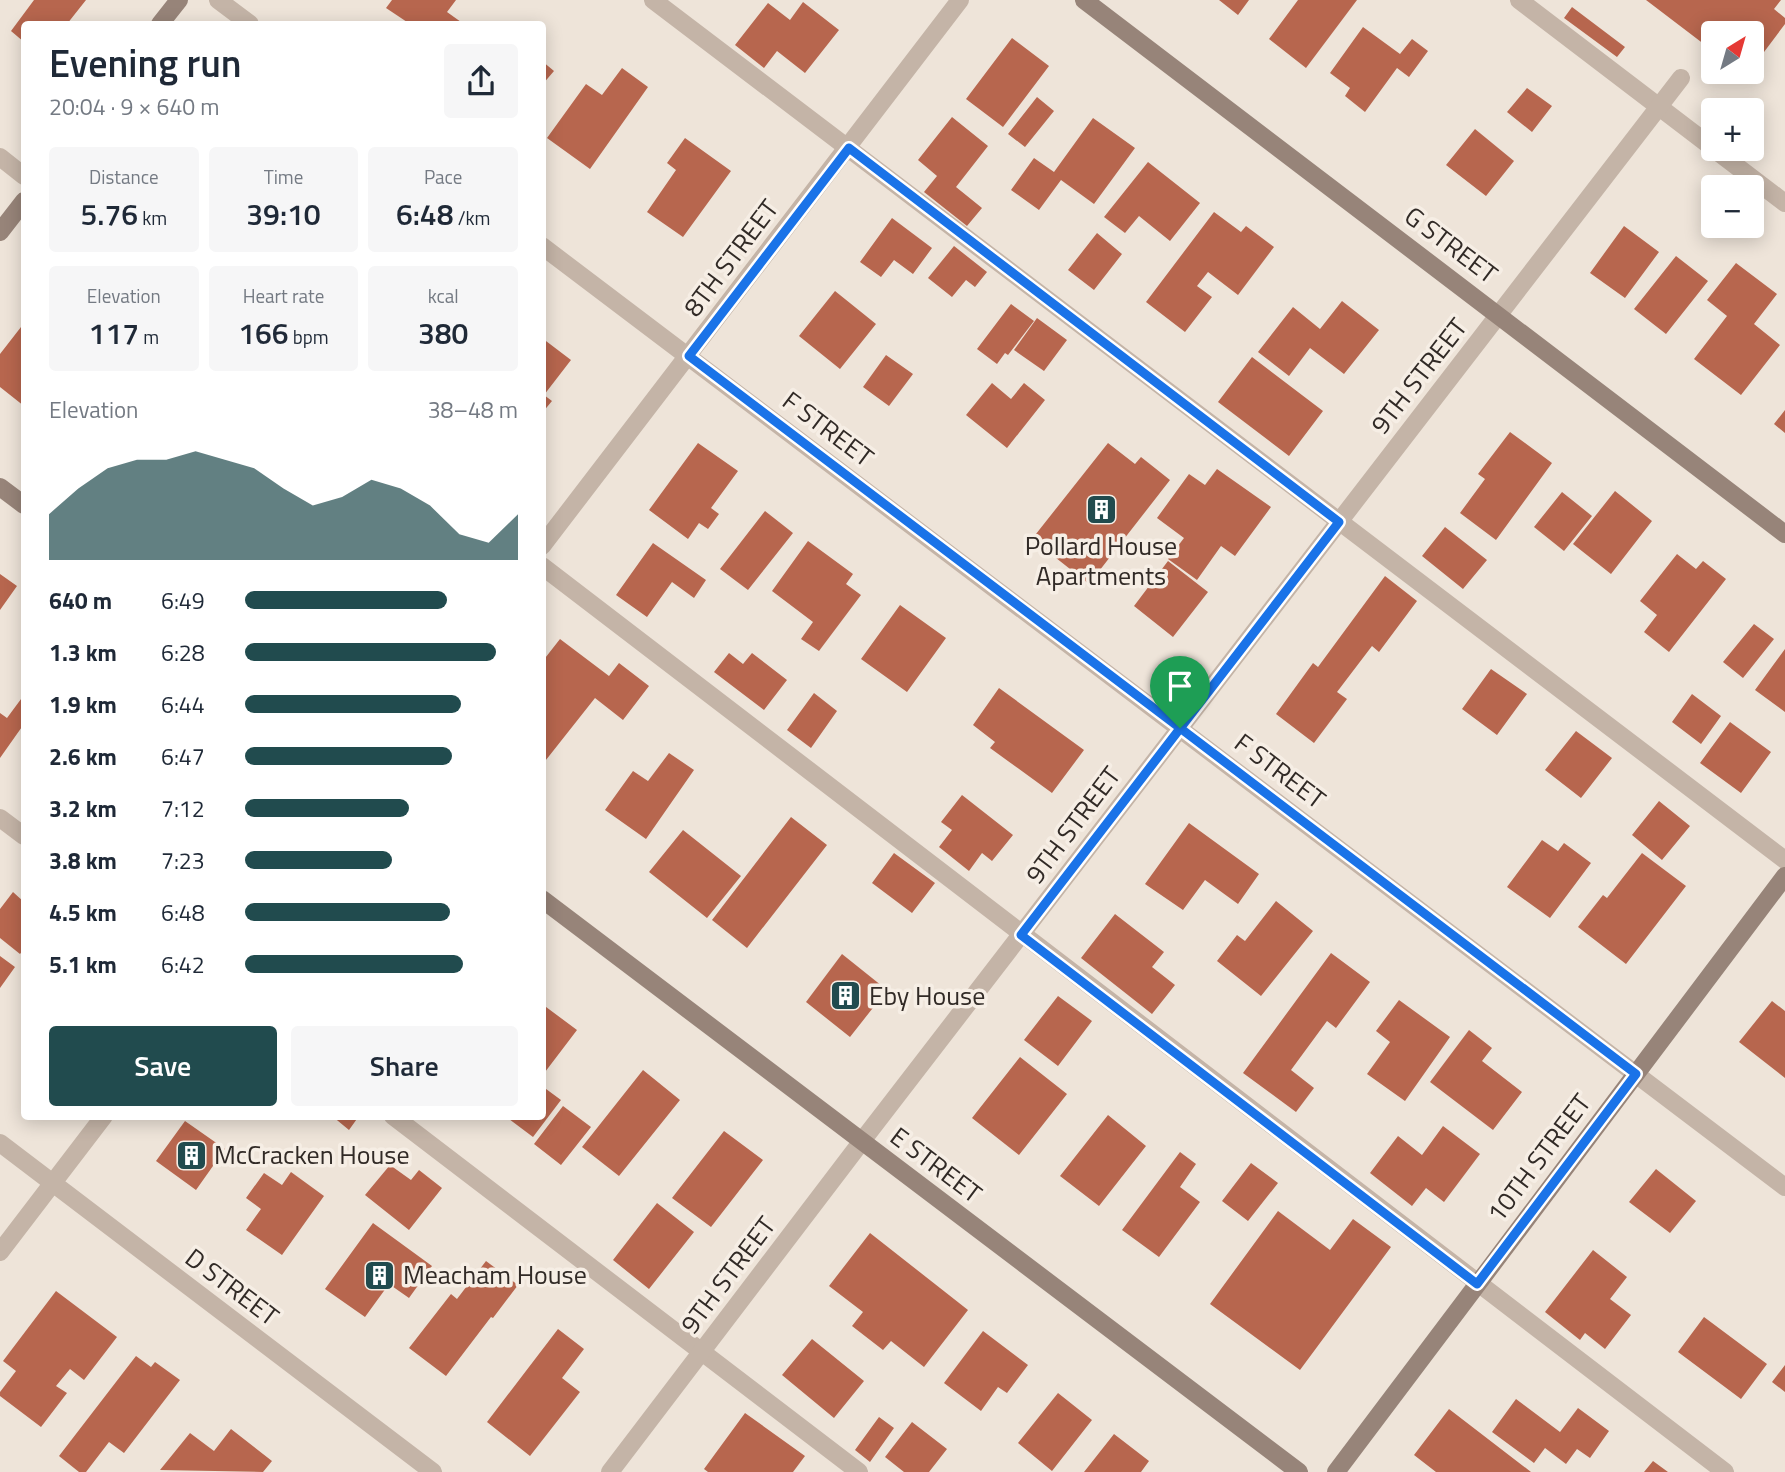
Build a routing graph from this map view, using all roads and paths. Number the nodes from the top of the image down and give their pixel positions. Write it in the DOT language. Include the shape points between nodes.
graph roads {
  1 [pos="179,0"];
  2 [pos="218,0"];
  3 [pos="653,0"];
  4 [pos="960,0"];
  5 [pos="1084,0"];
  6 [pos="1519,0"];
  7 [pos="162,21"];
  8 [pos="246,21"];
  9 [pos="1681,78"];
  10 [pos="1659,106"];
  11 [pos="1701,138"];
  12 [pos="849,148"];
  13 [pos="0,157"];
  14 [pos="1731,161"];
  15 [pos="21,174"];
  16 [pos="1785,203"];
  17 [pos="21,205"];
  18 [pos="0,232"];
  19 [pos="546,249"];
  20 [pos="1499,315"];
  21 [pos="689,356"];
  22 [pos="0,486"];
  23 [pos="21,503"];
  24 [pos="1339,522"];
  25 [pos="1785,534"];
  26 [pos="546,541"];
  27 [pos="546,569"];
  28 [pos="1180,728"];
  29 [pos="0,818"];
  30 [pos="21,834"];
  31 [pos="1785,860"];
  32 [pos="1785,876"];
  33 [pos="546,902"];
  34 [pos="1021,935"];
  35 [pos="1636,1074"];
  36 [pos="101,1120"];
  37 [pos="398,1120"];
  38 [pos="862,1141"];
  39 [pos="0,1143"];
  40 [pos="53,1183"];
  41 [pos="1785,1187"];
  42 [pos="0,1252"];
  43 [pos="1477,1284"];
  44 [pos="701,1353"];
  45 [pos="433,1472"];
  46 [pos="610,1472"];
  47 [pos="859,1472"];
  48 [pos="1299,1472"];
  49 [pos="1336,1472"];
  50 [pos="1725,1472"];
  1 -- 7 [label="street"];
  2 -- 8 [label="street"];
  3 -- 12 [label="street"];
  4 -- 12 [label="street, 8TH STREET"];
  5 -- 20 [label="street, G STREET"];
  6 -- 10 [label="street"];
  9 -- 10 [label="street, 9TH STREET"];
  10 -- 11 [label="street"];
  10 -- 20 [label="street, 9TH STREET"];
  12 -- 21 [label="street, 8TH STREET"];
  12 -- 24 [label="street"];
  13 -- 15 [label="street"];
  14 -- 16 [label="street"];
  17 -- 18 [label="street"];
  19 -- 21 [label="street, F STREET"];
  20 -- 24 [label="street, 9TH STREET"];
  20 -- 25 [label="street, G STREET"];
  21 -- 26 [label="street, 8TH STREET"];
  21 -- 28 [label="street, F STREET"];
  22 -- 23 [label="street"];
  24 -- 28 [label="street, 9TH STREET"];
  24 -- 31 [label="street"];
  27 -- 34 [label="street"];
  28 -- 34 [label="street, 9TH STREET"];
  28 -- 35 [label="street, F STREET"];
  29 -- 30 [label="street"];
  32 -- 35 [label="street, 10TH STREET"];
  33 -- 38 [label="street, E STREET"];
  34 -- 38 [label="street, 9TH STREET"];
  34 -- 43 [label="street"];
  35 -- 41 [label="street, F STREET"];
  35 -- 43 [label="street, 10TH STREET"];
  36 -- 40 [label="street"];
  37 -- 44 [label="street"];
  38 -- 44 [label="street, 9TH STREET"];
  38 -- 48 [label="street, E STREET"];
  39 -- 40 [label="street, D STREET"];
  40 -- 42 [label="street"];
  40 -- 45 [label="street, D STREET"];
  43 -- 49 [label="street, 10TH STREET"];
  43 -- 50 [label="street"];
  44 -- 46 [label="street, 9TH STREET"];
  44 -- 47 [label="street"];
}
